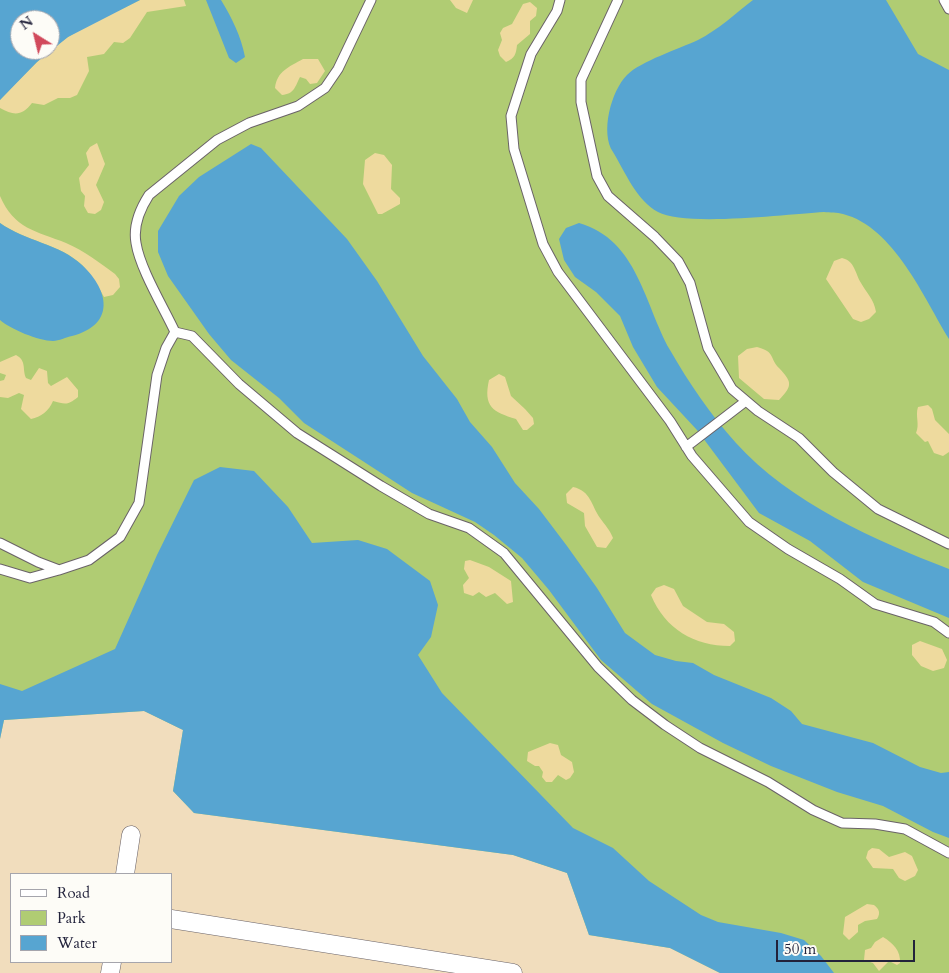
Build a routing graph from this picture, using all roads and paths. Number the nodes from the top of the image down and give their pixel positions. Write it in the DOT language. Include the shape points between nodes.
graph roads {
  1 [pos="371,0"];
  2 [pos="560,0"];
  3 [pos="618,0"];
  4 [pos="944,0"];
  5 [pos="949,8"];
  6 [pos="175,332"];
  7 [pos="745,402"];
  8 [pos="689,445"];
  9 [pos="0,543"];
  10 [pos="949,544"];
  11 [pos="0,569"];
  12 [pos="59,570"];
  13 [pos="949,633"];
  14 [pos="131,835"];
  15 [pos="949,853"];
  16 [pos="125,873"];
  17 [pos="172,919"];
  18 [pos="415,965"];
  19 [pos="513,973"];
  1 -- 6 [label="lane" via="338,69 325,88 298,106 249,123 217,140 149,195 141,207 136,242"];
  2 -- 8 [label="lane" via="558,12 531,54 520,82 511,116 514,149 543,244 558,272"];
  3 -- 7 [label="lane" via="581,80 581,102 597,176 608,196 678,261 690,283 708,348 732,389"];
  4 -- 5 [label="lane"];
  6 -- 12 [label="lane" via="157,375 139,503 120,537 90,560"];
  6 -- 15 [label="lane" via="192,336 239,384 297,432 381,486 429,514 469,528 504,553 598,667 632,700 665,725 700,748 768,782 813,810 842,823 905,829"];
  7 -- 8 [label="lane"];
  7 -- 10 [label="lane" via="799,438 832,472 878,509"];
  8 -- 13 [label="lane" via="748,522 874,604 934,622"];
  9 -- 12 [label="lane"];
  11 -- 12 [label="lane" via="30,578"];
  14 -- 16 [label="street"];
  17 -- 18 [label="street"];
  18 -- 19 [label="street"];
}
